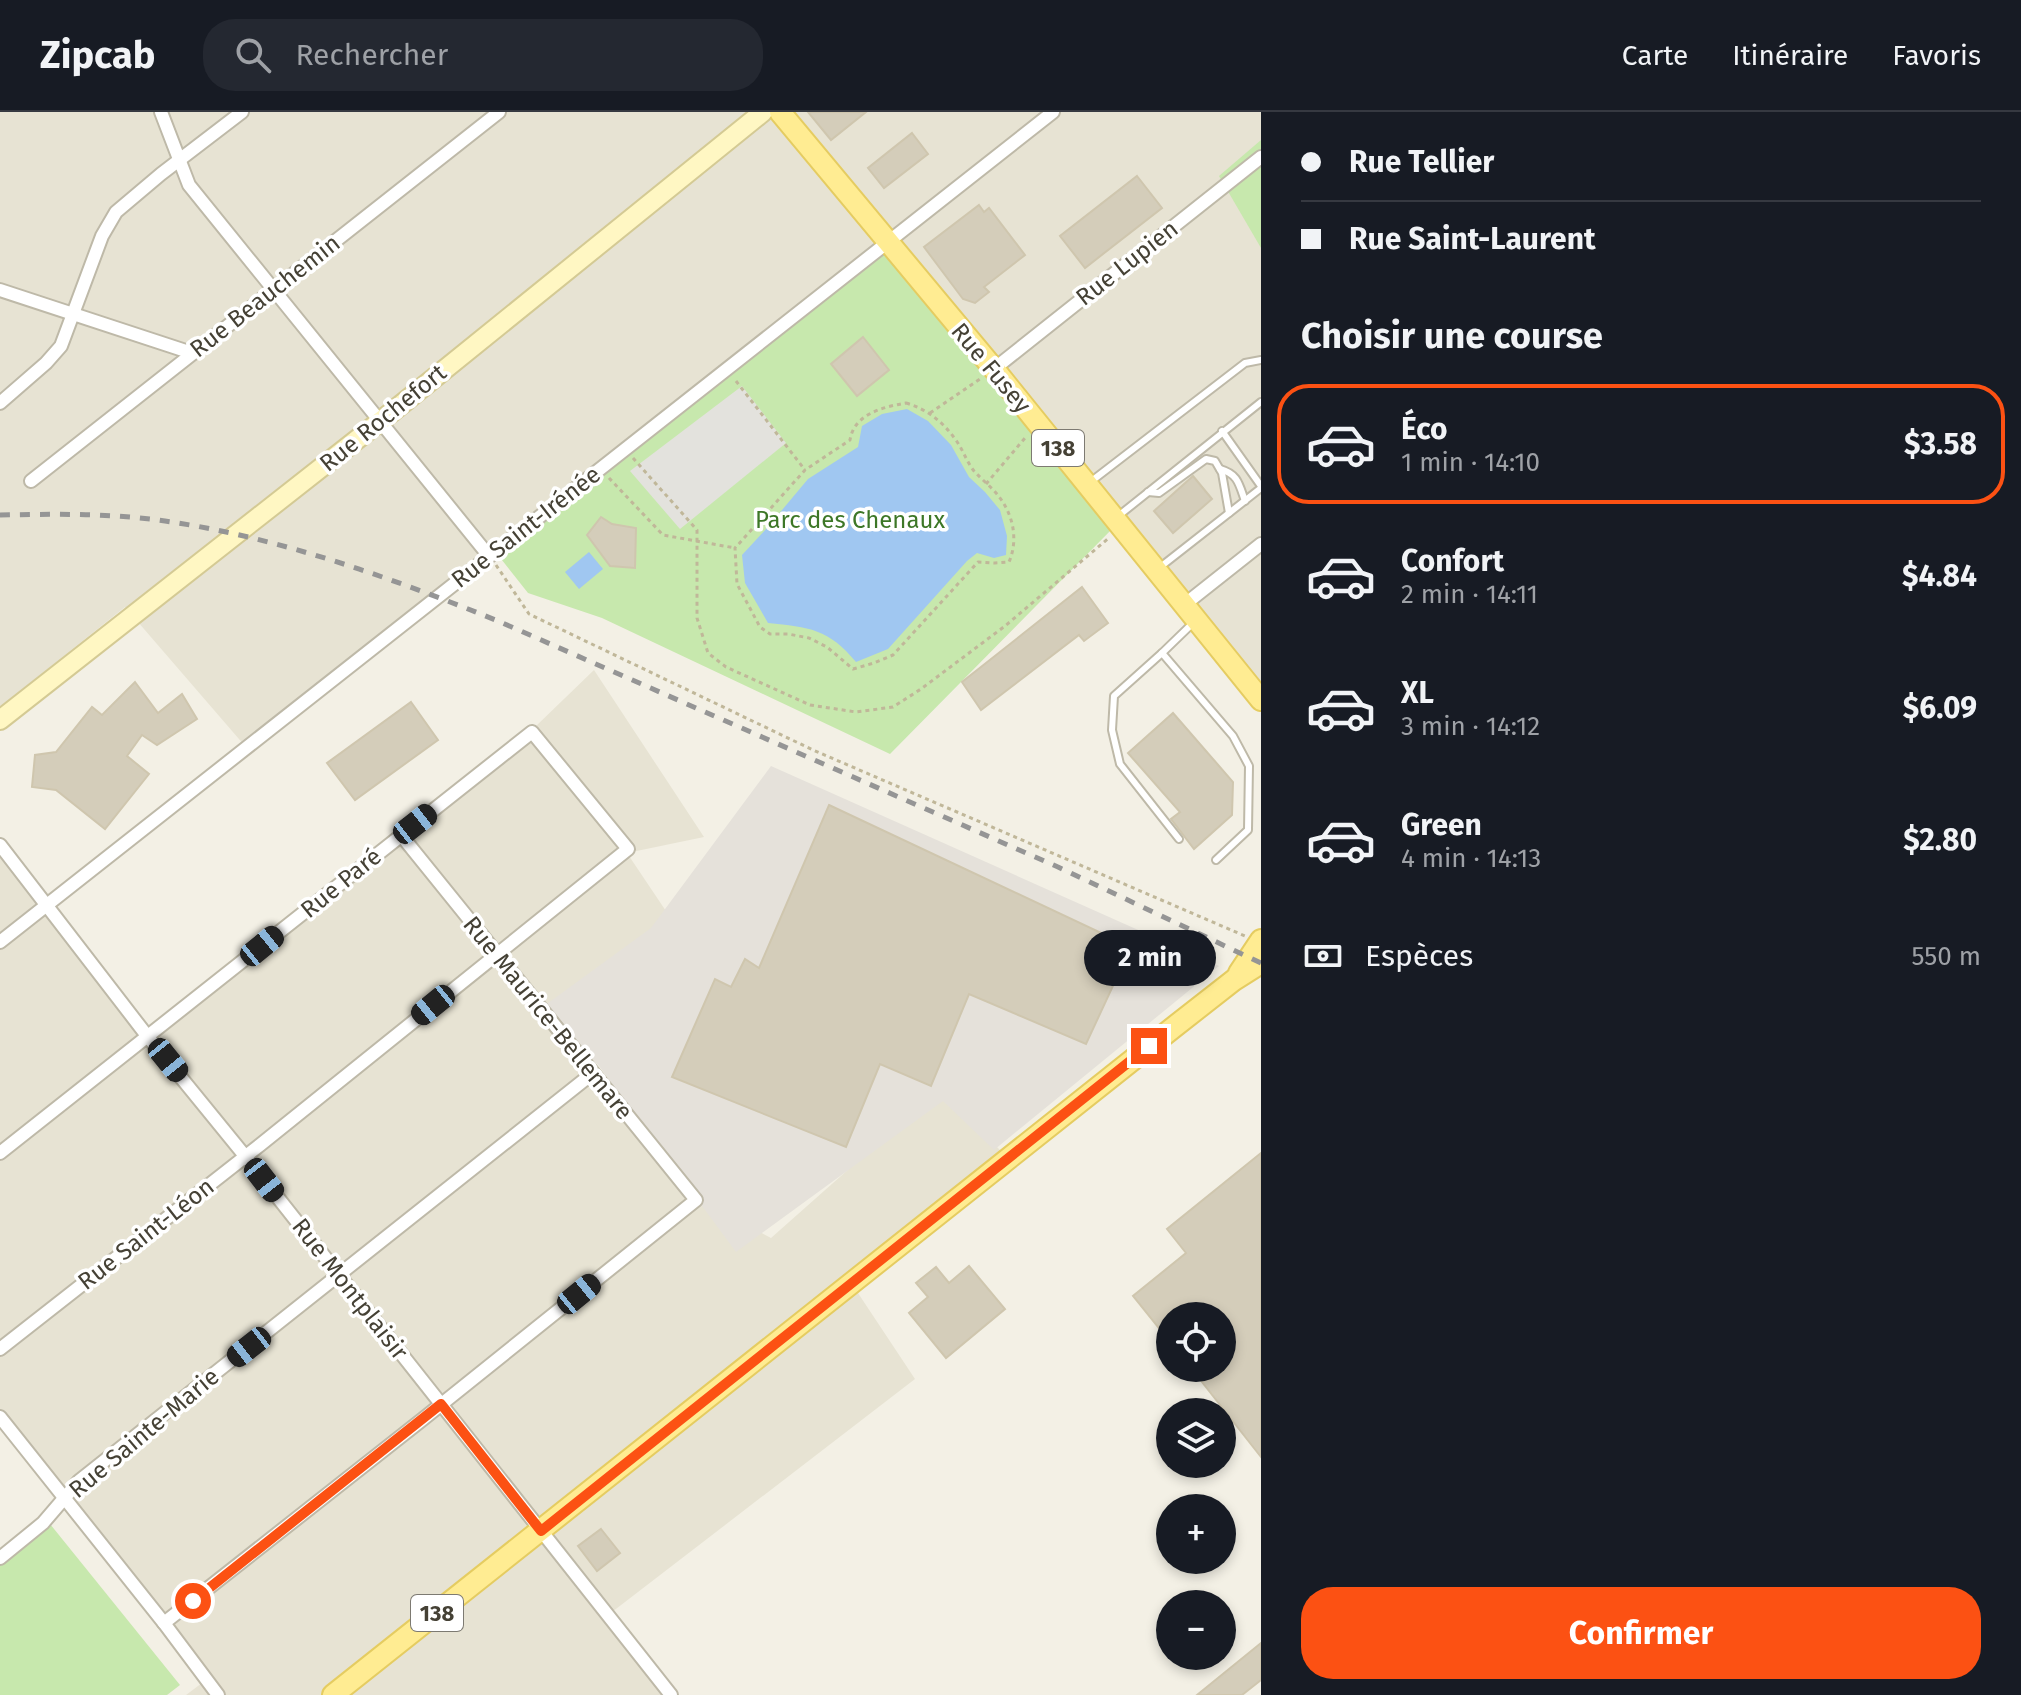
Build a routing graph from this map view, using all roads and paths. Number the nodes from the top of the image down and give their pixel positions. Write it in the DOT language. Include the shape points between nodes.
graph roads {
  1 [pos="161,112"];
  2 [pos="242,112"];
  3 [pos="499,112"];
  4 [pos="763,112"];
  5 [pos="780,112"];
  6 [pos="1053,112"];
  7 [pos="1261,157"];
  8 [pos="179,161"];
  9 [pos="887,243"];
  10 [pos="273,289"];
  11 [pos="0,290"];
  12 [pos="73,315"];
  13 [pos="192,353"];
  14 [pos="1261,360"];
  15 [pos="726,369"];
  16 [pos="994,369"];
  17 [pos="1261,402"];
  18 [pos="0,403"];
  19 [pos="930,413"];
  20 [pos="379,421"];
  21 [pos="1038,423"];
  22 [pos="1222,431"];
  23 [pos="625,449"];
  24 [pos="600,469"];
  25 [pos="1220,469"];
  26 [pos="805,470"];
  27 [pos="31,481"];
  28 [pos="986,484"];
  29 [pos="1087,484"];
  30 [pos="1261,487"];
  31 [pos="1147,492"];
  32 [pos="1245,501"];
  33 [pos="1229,513"];
  34 [pos="1118,523"];
  35 [pos="698,541"];
  36 [pos="1261,544"];
  37 [pos="735,548"];
  38 [pos="489,556"];
  39 [pos="1156,570"];
  40 [pos="1190,613"];
  41 [pos="1162,653"];
  42 [pos="1261,700"];
  43 [pos="0,720"];
  44 [pos="401,835"];
  45 [pos="1179,839"];
  46 [pos="0,845"];
  47 [pos="628,849"];
  48 [pos="1216,860"];
  49 [pos="47,904"];
  50 [pos="0,942"];
  51 [pos="1261,948"];
  52 [pos="497,954"];
  53 [pos="148,1037"];
  54 [pos="593,1073"];
  55 [pos="0,1153"];
  56 [pos="245,1156"];
  57 [pos="339,1275"];
  58 [pos="0,1349"];
  59 [pos="441,1404"];
  60 [pos="0,1417"];
  61 [pos="65,1499"];
  62 [pos="541,1531"];
  63 [pos="0,1558"];
  64 [pos="164,1623"];
  65 [pos="218,1695"];
  66 [pos="333,1695"];
  67 [pos="671,1695"];
  1 -- 8 [label="street"];
  2 -- 8 [label="street"];
  3 -- 10 [label="street, Rue Beauchemin"];
  4 -- 20 [label="street, Rue Rochefort"];
  5 -- 9 [label="main road, Rue Fusey / 138"];
  6 -- 9 [label="street, Rue Saint-Irénée"];
  7 -- 16 [label="street, Rue Lupien"];
  8 -- 10 [label="street" via="189,185"];
  8 -- 12 [label="street" via="110,220"];
  9 -- 15 [label="street, Rue Saint-Irénée"];
  9 -- 16 [label="main road, Rue Fusey / 138"];
  10 -- 13 [label="street, Rue Beauchemin"];
  10 -- 20 [label="street"];
  11 -- 12 [label="street"];
  12 -- 13 [label="street"];
  12 -- 18 [label="street" via="61,346"];
  13 -- 27 [label="street, Rue Beauchemin"];
  14 -- 29 [label="lane" via="1245,363"];
  15 -- 23 [label="street, Rue Saint-Irénée"];
  15 -- 26 [label="path"];
  16 -- 19 [label="path"];
  16 -- 21 [label="main road, Rue Fusey / 138"];
  17 -- 22 [label="lane"];
  19 -- 26 [label="path" via="906,403 888,406 859,420 850,440"];
  19 -- 28 [label="path"];
  20 -- 38 [label="street"];
  20 -- 43 [label="street, Rue Rochefort"];
  21 -- 28 [label="path"];
  21 -- 29 [label="main road, Rue Fusey / 138"];
  22 -- 30 [label="lane"];
  22 -- 31 [label="lane"];
  23 -- 24 [label="street, Rue Saint-Irénée"];
  23 -- 35 [label="path" via="697,530"];
  24 -- 35 [label="path" via="663,535"];
  24 -- 38 [label="street, Rue Saint-Irénée"];
  25 -- 31 [label="lane" via="1206,459 1159,493"];
  25 -- 32 [label="lane" via="1234,476"];
  25 -- 33 [label="lane"];
  26 -- 37 [label="path"];
  28 -- 37 [label="path" via="1011,519 1015,547 1009,562 978,562 893,655 853,669 809,638 770,634 760,627 737,584"];
  29 -- 34 [label="main road, Rue Fusey / 138"];
  30 -- 32 [label="lane"];
  31 -- 34 [label="lane"];
  32 -- 33 [label="lane"];
  33 -- 39 [label="lane"];
  34 -- 35 [label="path" via="1005,626 921,689 893,707 856,712 810,705 726,667 708,653 697,618"];
  34 -- 39 [label="main road, Rue Fusey / 138"];
  35 -- 37 [label="path"];
  36 -- 40 [label="street"];
  38 -- 49 [label="street, Rue Saint-Irénée"];
  38 -- 51 [label="path" via="529,614 813,750"];
  39 -- 40 [label="main road, Rue Fusey / 138"];
  40 -- 41 [label="lane"];
  40 -- 42 [label="main road, Rue Fusey / 138"];
  41 -- 45 [label="lane" via="1114,696 1112,730 1120,764"];
  41 -- 48 [label="lane" via="1233,736 1249,766 1248,830"];
  44 -- 47 [label="street, Rue Paré" via="532,732"];
  44 -- 52 [label="street, Rue Maurice-Bellemare"];
  44 -- 53 [label="street, Rue Paré"];
  46 -- 49 [label="street, Rue Montplaisir"];
  47 -- 52 [label="street, Rue Saint-Léon"];
  49 -- 50 [label="street, Rue Saint-Irénée"];
  49 -- 53 [label="street, Rue Montplaisir"];
  51 -- 62 [label="main road, 138" via="1234,980"];
  52 -- 54 [label="street, Rue Maurice-Bellemare"];
  52 -- 56 [label="street, Rue Saint-Léon"];
  53 -- 55 [label="street, Rue Paré"];
  53 -- 56 [label="street, Rue Montplaisir"];
  54 -- 57 [label="street, Rue Sainte-Marie"];
  54 -- 59 [label="street, Rue Maurice-Bellemare" via="696,1200"];
  56 -- 57 [label="street, Rue Montplaisir"];
  56 -- 58 [label="street, Rue Saint-Léon"];
  57 -- 59 [label="street, Rue Montplaisir"];
  57 -- 61 [label="street, Rue Sainte-Marie" via="79,1481"];
  59 -- 62 [label="street, Rue Montplaisir"];
  59 -- 64 [label="street"];
  60 -- 61 [label="street"];
  61 -- 63 [label="street, Rue Sainte-Marie"];
  61 -- 64 [label="street"];
  62 -- 66 [label="main road, 138"];
  62 -- 67 [label="street, Rue Montplaisir"];
  64 -- 65 [label="street"];
}
